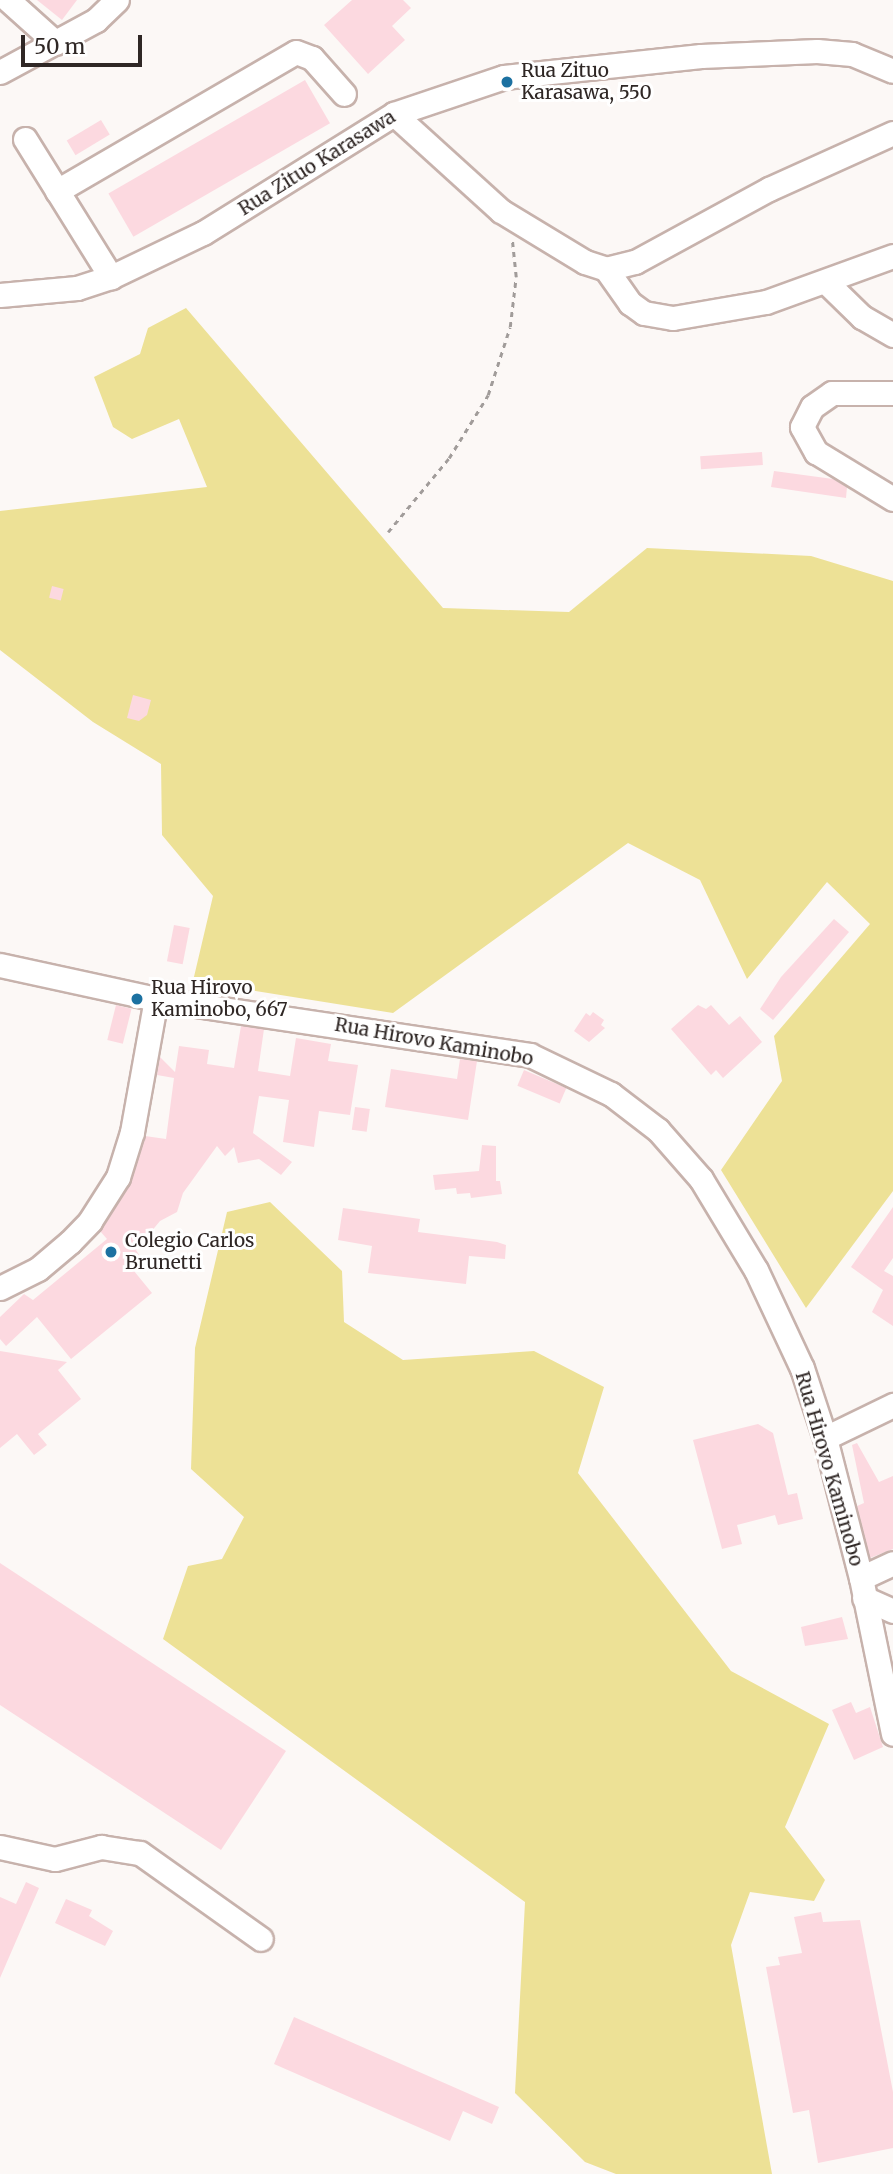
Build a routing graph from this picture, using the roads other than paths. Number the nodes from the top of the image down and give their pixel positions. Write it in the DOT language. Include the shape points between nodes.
graph roads {
  1 [pos="117,0"];
  2 [pos="7,7"];
  3 [pos="56,43"];
  4 [pos="893,71"];
  5 [pos="0,72"];
  6 [pos="344,94"];
  7 [pos="394,114"];
  8 [pos="893,133"];
  9 [pos="25,139"];
  10 [pos="57,191"];
  11 [pos="893,256"];
  12 [pos="606,269"];
  13 [pos="111,277"];
  14 [pos="827,283"];
  15 [pos="0,295"];
  16 [pos="893,335"];
  17 [pos="893,393"];
  18 [pos="893,499"];
  19 [pos="0,965"];
  20 [pos="156,999"];
  21 [pos="0,1288"];
  22 [pos="893,1405"];
  23 [pos="825,1438"];
  24 [pos="893,1563"];
  25 [pos="862,1588"];
  26 [pos="893,1611"];
  27 [pos="893,1734"];
  28 [pos="0,1847"];
  29 [pos="261,1939"];
  1 -- 3 [label="street" via="104,15"];
  2 -- 3 [label="street"];
  3 -- 5 [label="street"];
  4 -- 7 [label="street, Rua Zituo Karasawa" via="852,54 817,51 617,63 504,76"];
  6 -- 10 [label="street" via="312,58 296,52"];
  7 -- 12 [label="street" via="500,211 585,262"];
  7 -- 13 [label="street, Rua Zituo Karasawa" via="203,233"];
  8 -- 12 [label="street" via="769,188 635,262"];
  9 -- 10 [label="street"];
  10 -- 13 [label="street"];
  11 -- 14 [label="street"];
  12 -- 14 [label="street" via="630,303 644,313 673,318 735,310"];
  13 -- 15 [label="street, Rua Zituo Karasawa" via="77,288"];
  14 -- 16 [label="street" via="862,317"];
  17 -- 18 [label="street" via="832,393 812,407 802,427 816,452"];
  19 -- 20 [label="street, Rua Hirovo Kaminobo"];
  20 -- 21 [label="street" via="132,1132 118,1177 90,1222 70,1242 38,1269"];
  20 -- 23 [label="street, Rua Hirovo Kaminobo" via="530,1055 611,1094 658,1130 701,1179 788,1335"];
  22 -- 23 [label="street"];
  23 -- 25 [label="street, Rua Hirovo Kaminobo"];
  24 -- 25 [label="street"];
  25 -- 26 [label="street"];
  25 -- 27 [label="street, Rua Hirovo Kaminobo"];
  28 -- 29 [label="street" via="47,1858 67,1858 101,1847 140,1853"];
}
